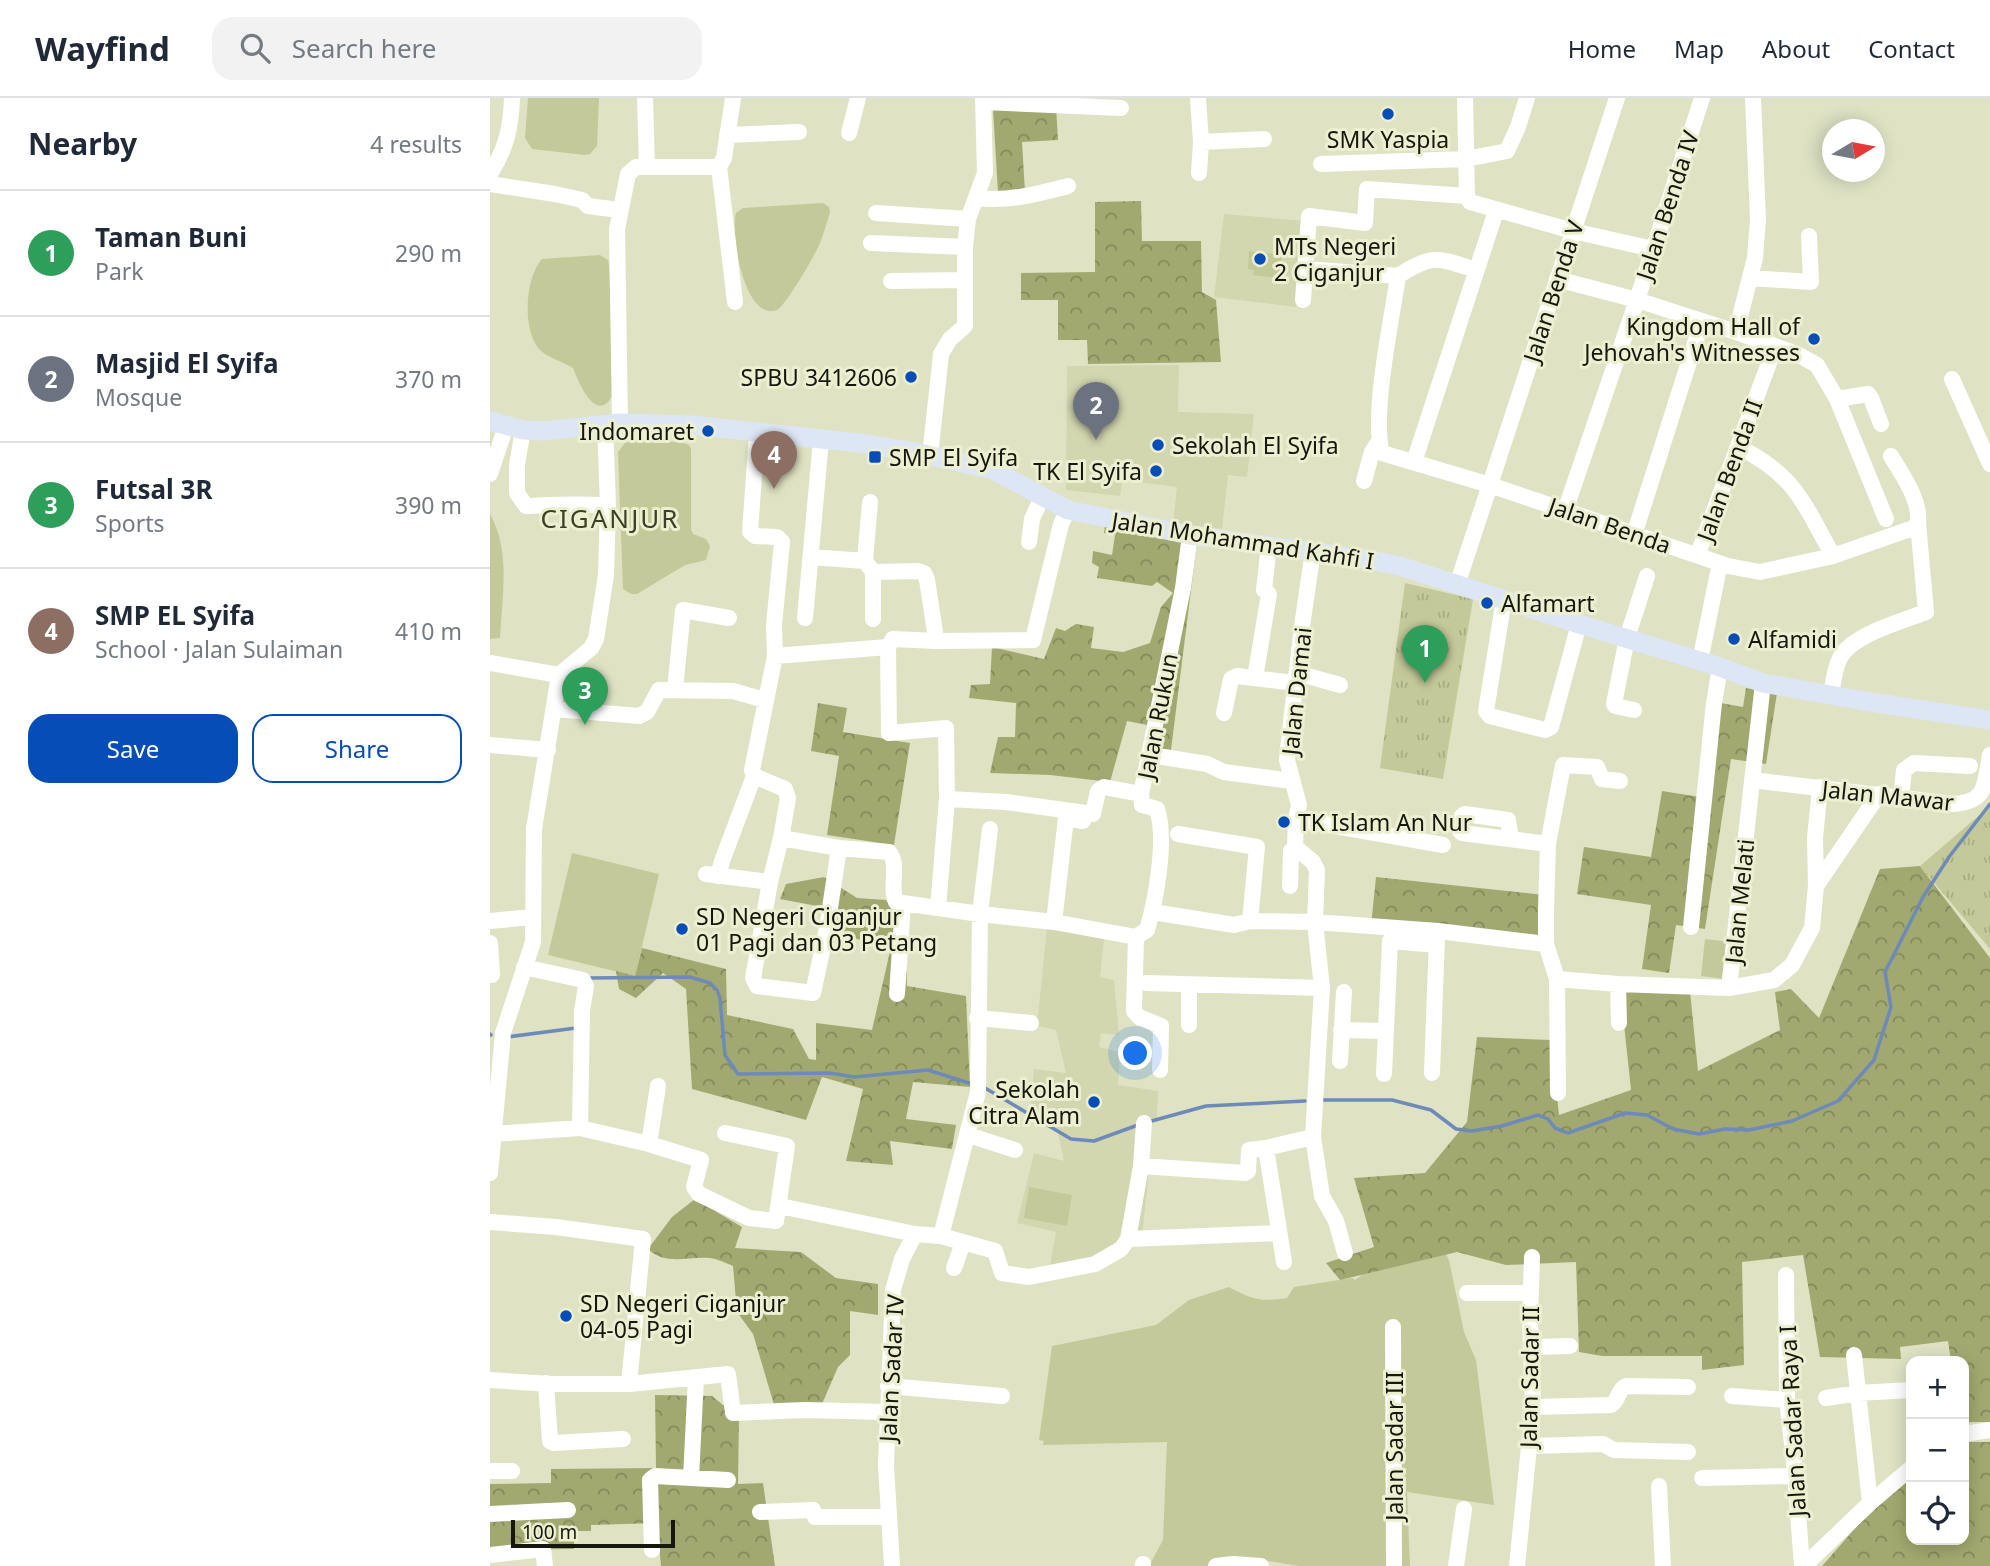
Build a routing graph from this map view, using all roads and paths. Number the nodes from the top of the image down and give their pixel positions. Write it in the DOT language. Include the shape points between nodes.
graph roads {
  1 [pos="512,98"];
  2 [pos="645,98"];
  3 [pos="733,98"];
  4 [pos="858,98"];
  5 [pos="1198,98"];
  6 [pos="1465,98"];
  7 [pos="1527,98"];
  8 [pos="1617,98"];
  9 [pos="1702,98"];
  10 [pos="1753,98"];
  11 [pos="983,100"];
  12 [pos="1121,107"];
  13 [pos="799,132"];
  14 [pos="849,133"];
  15 [pos="727,135"];
  16 [pos="1264,139"];
  17 [pos="1200,142"];
  18 [pos="1466,159"];
  19 [pos="1321,164"];
  20 [pos="647,167"];
  21 [pos="719,167"];
  22 [pos="1199,173"];
  23 [pos="490,174"];
  24 [pos="490,184"];
  25 [pos="1068,186"];
  26 [pos="1466,196"];
  27 [pos="976,198"];
  28 [pos="619,210"];
  29 [pos="1496,211"];
  30 [pos="876,213"];
  31 [pos="968,219"];
  32 [pos="1573,231"];
  33 [pos="1809,236"];
  34 [pos="871,243"];
  35 [pos="965,247"];
  36 [pos="1653,249"];
  37 [pos="1306,269"];
  38 [pos="1476,270"];
  39 [pos="1398,276"];
  40 [pos="1750,278"];
  41 [pos="1557,279"];
  42 [pos="965,280"];
  43 [pos="891,281"];
  44 [pos="1303,300"];
  45 [pos="1637,300"];
  46 [pos="735,302"];
  47 [pos="1702,321"];
  48 [pos="1736,332"];
  49 [pos="1775,347"];
  50 [pos="1952,379"];
  51 [pos="1837,399"];
  52 [pos="613,424"];
  53 [pos="1881,424"];
  54 [pos="507,425"];
  55 [pos="757,433"];
  56 [pos="821,440"];
  57 [pos="1379,441"];
  58 [pos="1738,447"];
  59 [pos="930,456"];
  60 [pos="1891,456"];
  61 [pos="1414,462"];
  62 [pos="1990,464"];
  63 [pos="490,474"];
  64 [pos="1364,481"];
  65 [pos="1490,485"];
  66 [pos="1042,496"];
  67 [pos="870,502"];
  68 [pos="608,506"];
  69 [pos="1068,510"];
  70 [pos="1565,511"];
  71 [pos="1886,519"];
  72 [pos="1918,523"];
  73 [pos="1190,535"];
  74 [pos="1634,535"];
  75 [pos="1029,542"];
  76 [pos="1269,545"];
  77 [pos="1313,551"];
  78 [pos="1698,554"];
  79 [pos="1833,556"];
  80 [pos="811,557"];
  81 [pos="1720,563"];
  82 [pos="869,566"];
  83 [pos="1647,576"];
  84 [pos="1457,584"];
  85 [pos="1503,599"];
  86 [pos="729,618"];
  87 [pos="805,618"];
  88 [pos="873,619"];
  89 [pos="1579,624"];
  90 [pos="936,632"];
  91 [pos="1626,638"];
  92 [pos="888,647"];
  93 [pos="775,656"];
  94 [pos="1700,661"];
  95 [pos="490,663"];
  96 [pos="1720,667"];
  97 [pos="559,676"];
  98 [pos="1255,678"];
  99 [pos="1296,678"];
  100 [pos="1763,684"];
  101 [pos="1340,685"];
  102 [pos="674,689"];
  103 [pos="1831,696"];
  104 [pos="765,700"];
  105 [pos="554,709"];
  106 [pos="1634,710"];
  107 [pos="1224,713"];
  108 [pos="1990,720"];
  109 [pos="490,745"];
  110 [pos="548,750"];
  111 [pos="1151,755"];
  112 [pos="1990,755"];
  113 [pos="1970,766"];
  114 [pos="754,776"];
  115 [pos="1752,780"];
  116 [pos="1292,781"];
  117 [pos="1620,781"];
  118 [pos="1821,787"];
  119 [pos="1141,794"];
  120 [pos="1879,794"];
  121 [pos="1901,798"];
  122 [pos="947,799"];
  123 [pos="1029,814"];
  124 [pos="1066,818"];
  125 [pos="1296,819"];
  126 [pos="1089,822"];
  127 [pos="990,829"];
  128 [pos="1178,834"];
  129 [pos="781,838"];
  130 [pos="1511,839"];
  131 [pos="1548,844"];
  132 [pos="1443,845"];
  133 [pos="1295,847"];
  134 [pos="839,848"];
  135 [pos="770,882"];
  136 [pos="1290,886"];
  137 [pos="1816,886"];
  138 [pos="903,904"];
  139 [pos="938,908"];
  140 [pos="1153,912"];
  141 [pos="980,914"];
  142 [pos="532,917"];
  143 [pos="490,920"];
  144 [pos="1250,921"];
  145 [pos="1054,922"];
  146 [pos="1315,922"];
  147 [pos="1691,927"];
  148 [pos="1136,937"];
  149 [pos="1437,938"];
  150 [pos="490,943"];
  151 [pos="1546,944"];
  152 [pos="524,967"];
  153 [pos="492,975"];
  154 [pos="1557,979"];
  155 [pos="1146,983"];
  156 [pos="1618,984"];
  157 [pos="1189,986"];
  158 [pos="1322,988"];
  159 [pos="1729,988"];
  160 [pos="1344,992"];
  161 [pos="897,993"];
  162 [pos="977,1017"];
  163 [pos="1031,1023"];
  164 [pos="1619,1023"];
  165 [pos="1189,1025"];
  166 [pos="1341,1030"];
  167 [pos="1386,1031"];
  168 [pos="1340,1060"];
  169 [pos="1160,1070"];
  170 [pos="1432,1073"];
  171 [pos="1384,1074"];
  172 [pos="658,1086"];
  173 [pos="1558,1093"];
  174 [pos="492,1117"];
  175 [pos="1144,1123"];
  176 [pos="580,1128"];
  177 [pos="725,1133"];
  178 [pos="493,1134"];
  179 [pos="968,1135"];
  180 [pos="1313,1137"];
  181 [pos="649,1144"];
  182 [pos="1266,1148"];
  183 [pos="1015,1150"];
  184 [pos="1141,1166"];
  185 [pos="490,1173"];
  186 [pos="780,1206"];
  187 [pos="490,1222"];
  188 [pos="1279,1233"];
  189 [pos="915,1234"];
  190 [pos="941,1236"];
  191 [pos="1128,1239"];
  192 [pos="963,1243"];
  193 [pos="1345,1253"];
  194 [pos="1532,1257"];
  195 [pos="1284,1262"];
  196 [pos="954,1268"];
  197 [pos="1786,1275"];
  198 [pos="1467,1293"];
  199 [pos="1531,1293"];
  200 [pos="1393,1327"];
  201 [pos="1570,1346"];
  202 [pos="1532,1347"];
  203 [pos="1854,1355"];
  204 [pos="696,1377"];
  205 [pos="490,1380"];
  206 [pos="546,1383"];
  207 [pos="629,1384"];
  208 [pos="888,1386"];
  209 [pos="1688,1387"];
  210 [pos="1906,1390"];
  211 [pos="1858,1394"];
  212 [pos="1002,1396"];
  213 [pos="1732,1396"];
  214 [pos="1826,1398"];
  215 [pos="1787,1400"];
  216 [pos="1533,1408"];
  217 [pos="887,1412"];
  218 [pos="1990,1430"];
  219 [pos="1969,1433"];
  220 [pos="623,1439"];
  221 [pos="1529,1446"];
  222 [pos="1688,1452"];
  223 [pos="490,1471"];
  224 [pos="512,1471"];
  225 [pos="1906,1472"];
  226 [pos="1795,1476"];
  227 [pos="691,1478"];
  228 [pos="1702,1478"];
  229 [pos="728,1480"];
  230 [pos="1659,1486"];
  231 [pos="1870,1503"];
  232 [pos="1464,1509"];
  233 [pos="568,1510"];
  234 [pos="761,1512"];
  235 [pos="490,1514"];
  236 [pos="888,1517"];
  237 [pos="652,1550"];
  238 [pos="490,1555"];
  239 [pos="1227,1565"];
  240 [pos="545,1566"];
  241 [pos="892,1566"];
  242 [pos="1261,1566"];
  243 [pos="1394,1566"];
  244 [pos="1456,1566"];
  245 [pos="1517,1566"];
  246 [pos="1663,1566"];
  247 [pos="1803,1566"];
  1 -- 23 [label="street" via="511,126"];
  2 -- 20 [label="street"];
  3 -- 15 [label="street"];
  4 -- 14 [label="street"];
  5 -- 17 [label="street"];
  6 -- 18 [label="street"];
  7 -- 18 [label="street" via="1507,151"];
  8 -- 32 [label="street, Jalan Benda V"];
  9 -- 36 [label="street, Jalan Benda IV"];
  10 -- 40 [label="street" via="1758,219"];
  11 -- 12 [label="street"];
  11 -- 27 [label="street" via="985,173"];
  13 -- 15 [label="street"];
  15 -- 21 [label="street"];
  16 -- 17 [label="street"];
  17 -- 22 [label="street"];
  18 -- 19 [label="street"];
  18 -- 26 [label="street"];
  20 -- 21 [label="street"];
  20 -- 28 [label="street" via="636,167 628,174"];
  21 -- 46 [label="street"];
  24 -- 28 [label="street"];
  25 -- 27 [label="street" via="1027,197"];
  26 -- 29 [label="street" via="1470,202"];
  26 -- 37 [label="street" via="1367,189 1365,223 1309,216"];
  27 -- 31 [label="street"];
  28 -- 52 [label="street"];
  29 -- 32 [label="street"];
  29 -- 38 [label="street"];
  30 -- 31 [label="street"];
  31 -- 35 [label="street"];
  32 -- 36 [label="street"];
  32 -- 41 [label="street, Jalan Benda V"];
  33 -- 40 [label="street" via="1811,282"];
  34 -- 35 [label="street"];
  35 -- 42 [label="street"];
  36 -- 45 [label="street, Jalan Benda IV"];
  37 -- 39 [label="street"];
  37 -- 44 [label="street"];
  38 -- 39 [label="street" via="1436,258"];
  38 -- 61 [label="street"];
  39 -- 57 [label="street"];
  40 -- 48 [label="street"];
  41 -- 45 [label="street"];
  41 -- 65 [label="street, Jalan Benda V"];
  42 -- 43 [label="street"];
  42 -- 59 [label="street" via="965,326 941,354"];
  45 -- 47 [label="street"];
  45 -- 70 [label="street, Jalan Benda IV"];
  47 -- 48 [label="street"];
  47 -- 74 [label="street"];
  48 -- 49 [label="street"];
  49 -- 51 [label="street" via="1817,365"];
  49 -- 58 [label="street, Jalan Benda II"];
  50 -- 62 [label="street"];
  51 -- 53 [label="street" via="1868,394"];
  51 -- 71 [label="street"];
  52 -- 54 [label="main road, Jalan Mohammad Kahfi I" via="544,431"];
  52 -- 55 [label="main road, Jalan Mohammad Kahfi I" via="691,425"];
  52 -- 68 [label="street"];
  54 -- 63 [label="street"];
  54 -- 68 [label="street" via="517,466 517,493 526,506"];
  55 -- 56 [label="main road, Jalan Mohammad Kahfi I"];
  55 -- 93 [label="street" via="750,532 782,542"];
  56 -- 59 [label="main road, Jalan Mohammad Kahfi I"];
  56 -- 80 [label="street"];
  57 -- 61 [label="street, Jalan Benda" via="1382,453"];
  57 -- 64 [label="street" via="1371,452"];
  58 -- 78 [label="street, Jalan Benda II"];
  58 -- 79 [label="street" via="1777,469 1794,487"];
  59 -- 66 [label="main road, Jalan Mohammad Kahfi I" via="982,466"];
  60 -- 72 [label="street" via="1911,492"];
  61 -- 65 [label="street, Jalan Benda"];
  65 -- 70 [label="street, Jalan Benda"];
  65 -- 84 [label="street"];
  66 -- 69 [label="main road, Jalan Mohammad Kahfi I"];
  66 -- 75 [label="street"];
  67 -- 82 [label="street"];
  68 -- 97 [label="street" via="606,575 596,639"];
  69 -- 73 [label="main road, Jalan Mohammad Kahfi I"];
  69 -- 92 [label="street" via="1033,640 893,639"];
  70 -- 74 [label="street, Jalan Benda"];
  72 -- 79 [label="street, Jalan Benda"];
  72 -- 103 [label="street" via="1926,612 1873,632 1846,650 1840,657"];
  73 -- 76 [label="main road, Jalan Mohammad Kahfi I"];
  73 -- 111 [label="street, Jalan Rukun"];
  74 -- 78 [label="street, Jalan Benda"];
  76 -- 77 [label="main road, Jalan Mohammad Kahfi I"];
  76 -- 98 [label="street" via="1264,590 1269,594"];
  77 -- 84 [label="main road, Jalan Mohammad Kahfi I" via="1400,566"];
  77 -- 99 [label="street, Jalan Damai"];
  78 -- 81 [label="street, Jalan Benda"];
  79 -- 81 [label="street, Jalan Benda" via="1760,572"];
  80 -- 82 [label="street"];
  80 -- 87 [label="street"];
  81 -- 94 [label="street"];
  82 -- 88 [label="street"];
  82 -- 90 [label="street" via="924,573"];
  83 -- 91 [label="street"];
  84 -- 85 [label="main road, Jalan Mohammad Kahfi I"];
  85 -- 89 [label="main road, Jalan Mohammad Kahfi I"];
  85 -- 89 [label="street" via="1486,711 1490,716 1545,730 1551,727"];
  86 -- 102 [label="street" via="683,610"];
  89 -- 91 [label="main road, Jalan Mohammad Kahfi I"];
  91 -- 94 [label="main road, Jalan Mohammad Kahfi I"];
  91 -- 106 [label="street" via="1614,704"];
  92 -- 93 [label="street"];
  92 -- 122 [label="street" via="889,733 946,728"];
  93 -- 104 [label="street"];
  94 -- 96 [label="main road, Jalan Mohammad Kahfi I"];
  95 -- 97 [label="street"];
  96 -- 100 [label="main road, Jalan Mohammad Kahfi I"];
  96 -- 147 [label="street"];
  97 -- 105 [label="street"];
  98 -- 99 [label="street"];
  98 -- 107 [label="street" via="1231,679"];
  99 -- 101 [label="street"];
  99 -- 116 [label="street, Jalan Damai" via="1287,760"];
  100 -- 103 [label="main road, Jalan Mohammad Kahfi I"];
  100 -- 115 [label="street, Jalan Melati"];
  102 -- 104 [label="street" via="733,691"];
  102 -- 105 [label="street" via="659,690 647,712 639,716"];
  103 -- 108 [label="main road, Jalan Mohammad Kahfi I"];
  104 -- 114 [label="street"];
  105 -- 110 [label="street"];
  109 -- 110 [label="street"];
  110 -- 142 [label="street" via="537,772"];
  111 -- 116 [label="street"];
  111 -- 119 [label="street, Jalan Rukun"];
  112 -- 121 [label="street, Jalan Mawar" via="1981,793 1974,802"];
  113 -- 121 [label="street" via="1914,763 1905,770"];
  114 -- 129 [label="street" via="785,789 788,798"];
  114 -- 135 [label="street" via="712,875"];
  115 -- 118 [label="street, Jalan Mawar"];
  115 -- 159 [label="street, Jalan Melati"];
  116 -- 125 [label="street, Jalan Damai" via="1299,805"];
  117 -- 131 [label="street" via="1602,779 1597,767 1563,765"];
  118 -- 120 [label="street, Jalan Mawar"];
  118 -- 137 [label="street"];
  119 -- 122 [label="street" via="1104,787 1098,791 1093,814"];
  119 -- 140 [label="street, Jalan Rukun" via="1142,805 1157,809 1163,837"];
  120 -- 121 [label="street, Jalan Mawar"];
  120 -- 137 [label="street"];
  122 -- 139 [label="street"];
  123 -- 124 [label="street"];
  124 -- 126 [label="street"];
  124 -- 145 [label="street"];
  125 -- 132 [label="street"];
  125 -- 133 [label="street, Jalan Damai"];
  127 -- 141 [label="street"];
  128 -- 144 [label="street" via="1257,847"];
  129 -- 134 [label="street"];
  129 -- 135 [label="street"];
  130 -- 131 [label="street"];
  131 -- 151 [label="street"];
  133 -- 136 [label="street, Jalan Damai"];
  133 -- 146 [label="street" via="1317,870"];
  134 -- 135 [label="street" via="813,993 757,986 753,978"];
  134 -- 138 [label="street" via="889,852 894,861 893,895"];
  137 -- 159 [label="street" via="1812,928 1792,965 1774,981"];
  138 -- 139 [label="street"];
  138 -- 161 [label="street"];
  139 -- 141 [label="street"];
  140 -- 144 [label="street" via="1234,925"];
  140 -- 148 [label="street, Jalan Rukun" via="1147,930"];
  141 -- 145 [label="street"];
  141 -- 162 [label="street"];
  142 -- 143 [label="street"];
  142 -- 152 [label="street" via="533,942"];
  144 -- 146 [label="street"];
  145 -- 148 [label="street"];
  146 -- 149 [label="street"];
  146 -- 158 [label="street"];
  148 -- 169 [label="street" via="1134,1011 1161,1026"];
  149 -- 151 [label="street"];
  149 -- 167 [label="street" via="1390,941"];
  149 -- 170 [label="street"];
  150 -- 153 [label="street"];
  151 -- 154 [label="street"];
  152 -- 174 [label="street" via="503,1033"];
  152 -- 176 [label="street" via="583,980 586,986"];
  154 -- 156 [label="street, Jalan Melati"];
  154 -- 173 [label="street"];
  155 -- 157 [label="street"];
  156 -- 159 [label="street, Jalan Melati"];
  156 -- 164 [label="street"];
  157 -- 158 [label="street"];
  157 -- 165 [label="street"];
  158 -- 180 [label="street"];
  160 -- 166 [label="street"];
  162 -- 163 [label="street"];
  162 -- 179 [label="street" via="978,1092"];
  166 -- 167 [label="street"];
  166 -- 168 [label="street"];
  167 -- 171 [label="street"];
  172 -- 181 [label="street"];
  174 -- 178 [label="street"];
  175 -- 184 [label="street"];
  176 -- 178 [label="street"];
  176 -- 181 [label="street"];
  177 -- 186 [label="street" via="787,1146"];
  178 -- 185 [label="street"];
  179 -- 183 [label="street"];
  179 -- 190 [label="street"];
  180 -- 182 [label="street"];
  180 -- 193 [label="street" via="1322,1196 1336,1220"];
  181 -- 186 [label="street" via="701,1160 694,1187 699,1194 749,1218 776,1222"];
  182 -- 184 [label="street" via="1249,1150 1245,1173"];
  182 -- 188 [label="street"];
  184 -- 191 [label="street"];
  186 -- 189 [label="street"];
  187 -- 207 [label="street" via="643,1239"];
  188 -- 191 [label="street"];
  188 -- 195 [label="street"];
  189 -- 190 [label="street"];
  189 -- 208 [label="street, Jalan Sadar IV" via="893,1290"];
  190 -- 192 [label="street"];
  191 -- 192 [label="street" via="1121,1249 1096,1264 1029,1277 1002,1273 996,1251"];
  192 -- 196 [label="street"];
  194 -- 199 [label="street"];
  197 -- 215 [label="street, Jalan Sadar Raya I"];
  198 -- 199 [label="street, Jalan Sadar II"];
  199 -- 202 [label="street, Jalan Sadar II"];
  200 -- 243 [label="street, Jalan Sadar III"];
  201 -- 202 [label="street"];
  202 -- 216 [label="street, Jalan Sadar II"];
  203 -- 211 [label="street"];
  204 -- 207 [label="street"];
  204 -- 217 [label="street" via="728,1374 733,1413"];
  204 -- 227 [label="street"];
  205 -- 206 [label="street"];
  206 -- 207 [label="street"];
  206 -- 220 [label="street" via="550,1441"];
  208 -- 212 [label="street"];
  208 -- 217 [label="street, Jalan Sadar IV"];
  209 -- 216 [label="street" via="1626,1386 1611,1405"];
  210 -- 211 [label="street"];
  211 -- 214 [label="street"];
  211 -- 231 [label="street"];
  213 -- 215 [label="street"];
  215 -- 226 [label="street, Jalan Sadar Raya I"];
  216 -- 221 [label="street, Jalan Sadar II"];
  217 -- 236 [label="street, Jalan Sadar IV"];
  218 -- 219 [label="street"];
  221 -- 222 [label="street" via="1603,1444 1614,1450"];
  221 -- 245 [label="street, Jalan Sadar II"];
  223 -- 224 [label="street"];
  225 -- 231 [label="street"];
  226 -- 228 [label="street"];
  226 -- 247 [label="street, Jalan Sadar Raya I"];
  227 -- 229 [label="street"];
  227 -- 237 [label="street" via="655,1476 650,1480"];
  230 -- 246 [label="street"];
  231 -- 247 [label="street"];
  232 -- 244 [label="street"];
  233 -- 235 [label="street"];
  234 -- 236 [label="street" via="813,1510 815,1517"];
  236 -- 241 [label="street, Jalan Sadar IV"];
  238 -- 240 [label="street" via="543,1549"];
  239 -- 242 [label="street"];
}
